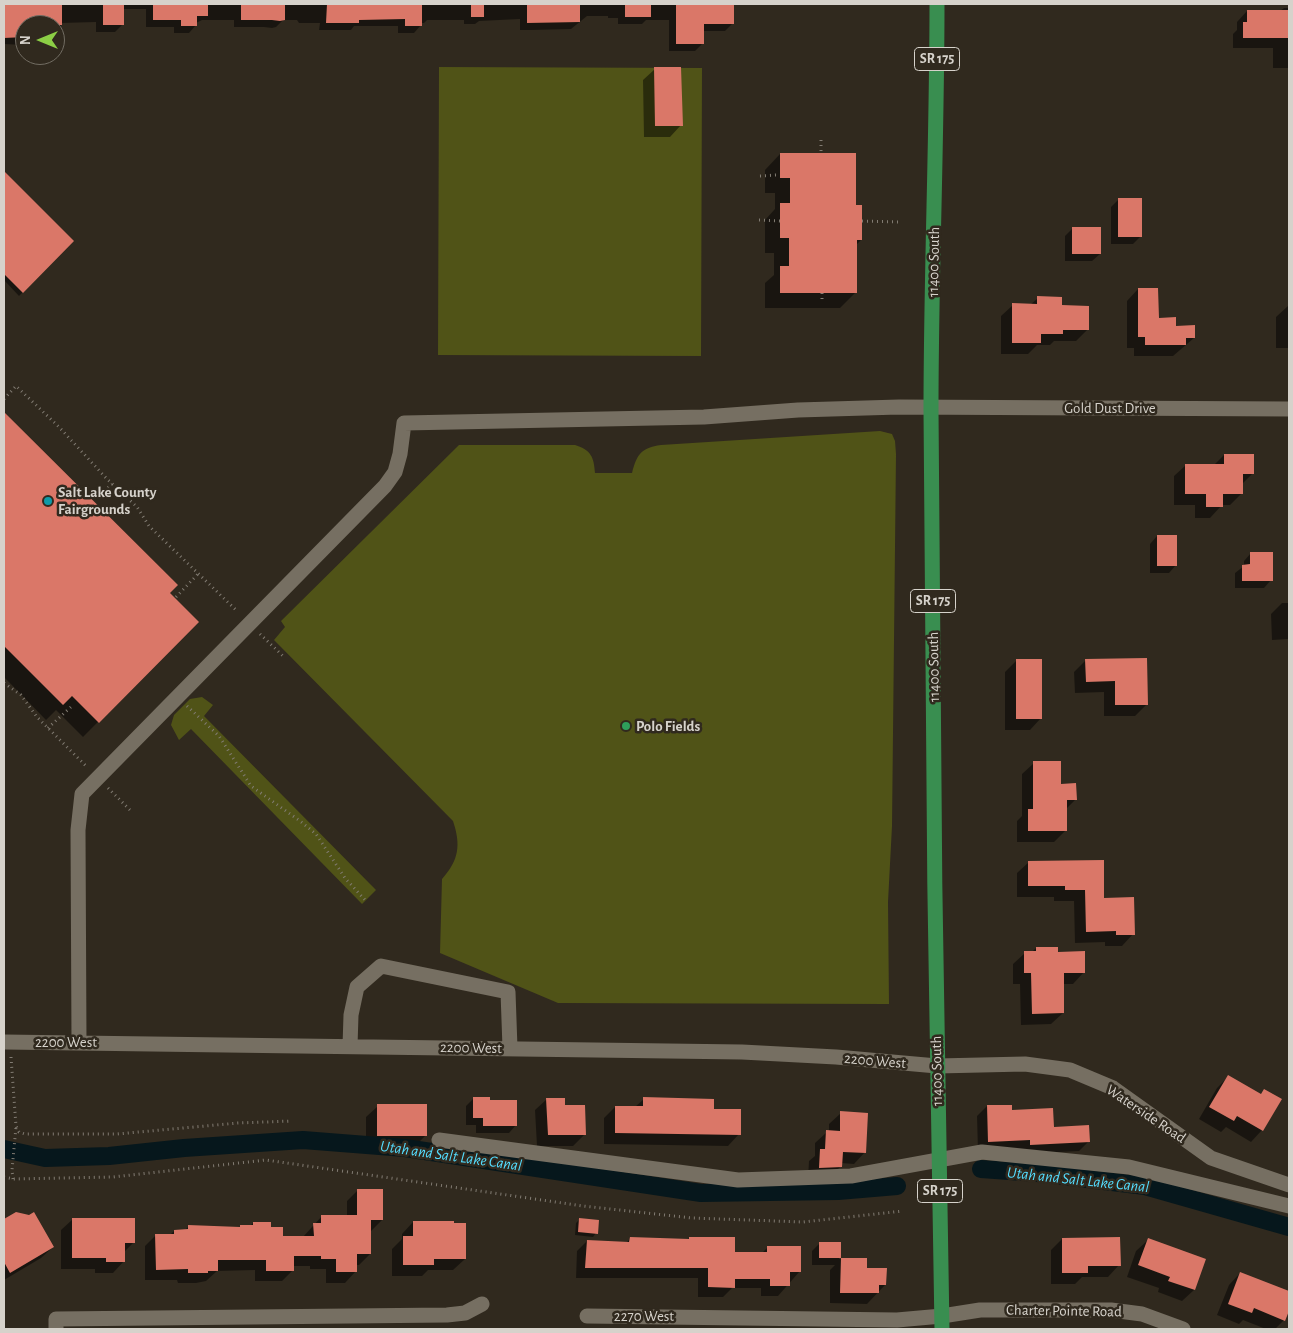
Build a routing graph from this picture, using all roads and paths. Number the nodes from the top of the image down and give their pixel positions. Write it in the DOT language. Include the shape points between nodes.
graph roads {
  1 [pos="937,4"];
  2 [pos="822,140"];
  3 [pos="822,153"];
  4 [pos="778,175"];
  5 [pos="760,176"];
  6 [pos="759,220"];
  7 [pos="780,221"];
  8 [pos="862,221"];
  9 [pos="901,222"];
  10 [pos="822,293"];
  11 [pos="822,300"];
  12 [pos="4,399"];
  13 [pos="931,407"];
  14 [pos="1289,409"];
  15 [pos="112,484"];
  16 [pos="97,498"];
  17 [pos="198,574"];
  18 [pos="176,597"];
  19 [pos="237,611"];
  20 [pos="256,630"];
  21 [pos="283,656"];
  22 [pos="4,682"];
  23 [pos="185,704"];
  24 [pos="72,706"];
  25 [pos="48,728"];
  26 [pos="88,768"];
  27 [pos="106,786"];
  28 [pos="130,810"];
  29 [pos="366,901"];
  30 [pos="7,1042"];
  31 [pos="79,1042"];
  32 [pos="350,1046"];
  33 [pos="510,1048"];
  34 [pos="937,1066"];
  35 [pos="292,1121"];
  36 [pos="16,1126"];
  37 [pos="439,1140"];
  38 [pos="939,1160"];
  39 [pos="4,1177"];
  40 [pos="14,1180"];
  41 [pos="1289,1185"];
  42 [pos="1289,1206"];
  43 [pos="903,1211"];
  44 [pos="482,1304"];
  45 [pos="587,1316"];
  46 [pos="942,1323"];
  47 [pos="56,1329"];
  48 [pos="1183,1329"];
  1 -- 13 [label="main road, 11400 South / SR 175"];
  2 -- 3 [label="path"];
  4 -- 5 [label="path"];
  6 -- 7 [label="path"];
  8 -- 9 [label="path"];
  10 -- 11 [label="path"];
  12 -- 15 [label="path" via="16,386"];
  13 -- 14 [label="street, Gold Dust Drive"];
  13 -- 31 [label="street, Gold Dust Drive" via="826,409 704,417 404,423 396,472 385,486 82,794 78,830"];
  13 -- 34 [label="main road, 11400 South / SR 175"];
  15 -- 16 [label="path"];
  15 -- 17 [label="path"];
  17 -- 18 [label="path"];
  17 -- 19 [label="path"];
  20 -- 21 [label="path"];
  22 -- 25 [label="path" via="21,695"];
  23 -- 29 [label="path" via="219,736 251,786 316,834 345,878"];
  24 -- 25 [label="path"];
  25 -- 26 [label="path"];
  27 -- 28 [label="path"];
  30 -- 31 [label="street, 2200 West"];
  30 -- 36 [label="path"];
  31 -- 32 [label="street, 2200 West"];
  32 -- 33 [label="street, 2200 West"];
  32 -- 33 [label="street" via="351,1015 357,987 382,966 508,992"];
  33 -- 34 [label="street, 2200 West" via="742,1052"];
  34 -- 38 [label="main road, 11400 South / SR 175"];
  34 -- 41 [label="street, Waterside Road" via="1025,1064 1070,1070 1113,1088 1211,1158"];
  35 -- 36 [label="path" via="117,1134 25,1134"];
  36 -- 40 [label="path"];
  37 -- 38 [label="street" via="738,1180 851,1176"];
  38 -- 42 [label="street" via="982,1152 1129,1167"];
  38 -- 46 [label="main road, 11400 South / SR 175"];
  39 -- 40 [label="path"];
  40 -- 43 [label="path" via="113,1177 266,1160 574,1205 692,1218 803,1222"];
  44 -- 47 [label="street" via="465,1313 447,1315 56,1319"];
  45 -- 46 [label="street, 2270 West"];
  46 -- 48 [label="street, Charter Pointe Road" via="980,1310 1111,1310 1142,1314"];
}
